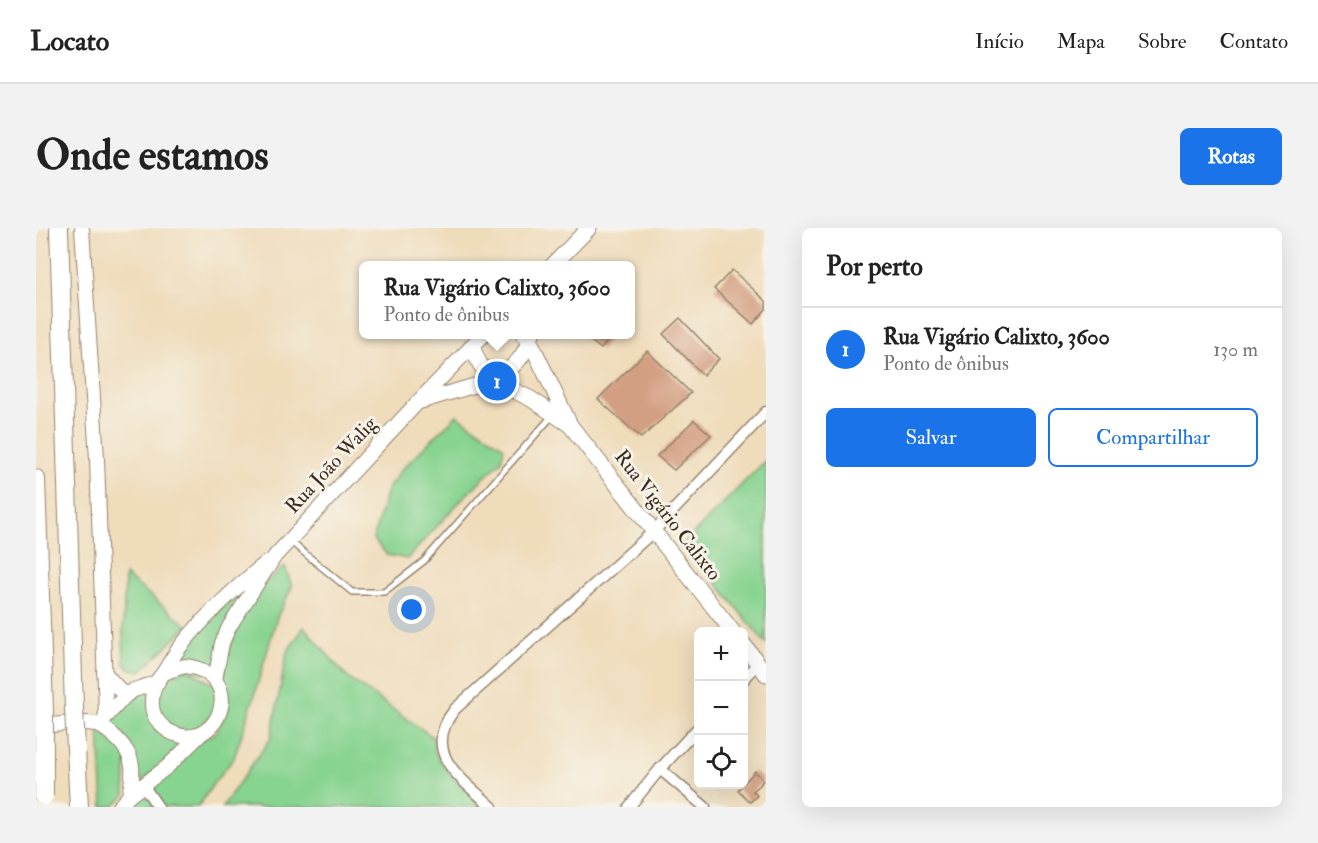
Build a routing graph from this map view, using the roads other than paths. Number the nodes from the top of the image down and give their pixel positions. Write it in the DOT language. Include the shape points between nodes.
graph roads {
  1 [pos="59,228"];
  2 [pos="82,228"];
  3 [pos="589,228"];
  4 [pos="557,261"];
  5 [pos="479,339"];
  6 [pos="527,339"];
  7 [pos="529,339"];
  8 [pos="472,346"];
  9 [pos="493,380"];
  10 [pos="417,403"];
  11 [pos="766,412"];
  12 [pos="554,414"];
  13 [pos="570,425"];
  14 [pos="36,479"];
  15 [pos="654,531"];
  16 [pos="290,541"];
  17 [pos="275,556"];
  18 [pos="729,627"];
  19 [pos="748,650"];
  20 [pos="762,669"];
  21 [pos="104,672"];
  22 [pos="748,677"];
  23 [pos="160,678"];
  24 [pos="215,680"];
  25 [pos="126,696"];
  26 [pos="103,721"];
  27 [pos="36,727"];
  28 [pos="694,733"];
  29 [pos="201,734"];
  30 [pos="660,769"];
  31 [pos="143,785"];
  32 [pos="123,804"];
  33 [pos="45,807"];
  34 [pos="79,807"];
  35 [pos="158,807"];
  36 [pos="492,807"];
  37 [pos="629,807"];
  38 [pos="705,807"];
  1 -- 34 [label="highway, bridge"];
  2 -- 21 [label="street" via="98,459"];
  3 -- 4 [label="main road"];
  5 -- 8 [label="main road, Rua João Walig"];
  6 -- 9 [label="main road" via="522,357"];
  7 -- 13 [label="main road, Rua Vigário Calixto"];
  8 -- 9 [label="main road, Rua Vigário Calixto" via="480,366"];
  8 -- 10 [label="street, Rua João Walig"];
  9 -- 10 [label="street"];
  9 -- 12 [label="main road, Rua Vigário Calixto"];
  10 -- 16 [label="street, Rua João Walig"];
  11 -- 15 [label="street"];
  12 -- 13 [label="main road, Rua Vigário Calixto"];
  12 -- 16 [label="lane" via="424,561 384,592 352,592"];
  13 -- 15 [label="main road, Rua Vigário Calixto"];
  14 -- 33 [label="highway, bridge"];
  15 -- 18 [label="main road, Rua Vigário Calixto"];
  15 -- 36 [label="street" via="448,718 441,736 445,759"];
  16 -- 17 [label="street, Rua João Walig"];
  17 -- 23 [label="street" via="209,614 178,649"];
  17 -- 24 [label="street" via="229,627"];
  19 -- 20 [label="main road"];
  20 -- 22 [label="street"];
  21 -- 25 [label="street"];
  21 -- 26 [label="street"];
  23 -- 24 [label="street" via="184,666 207,672"];
  23 -- 25 [label="street"];
  23 -- 29 [label="street" via="152,703 160,724 178,736"];
  24 -- 29 [label="street" via="220,689 221,710 217,720"];
  25 -- 26 [label="street"];
  26 -- 27 [label="street"];
  26 -- 32 [label="street" via="130,756 133,768"];
  28 -- 30 [label="street"];
  29 -- 31 [label="street"];
  30 -- 37 [label="street"];
  30 -- 38 [label="street"];
  31 -- 32 [label="street"];
  31 -- 35 [label="street"];
}
